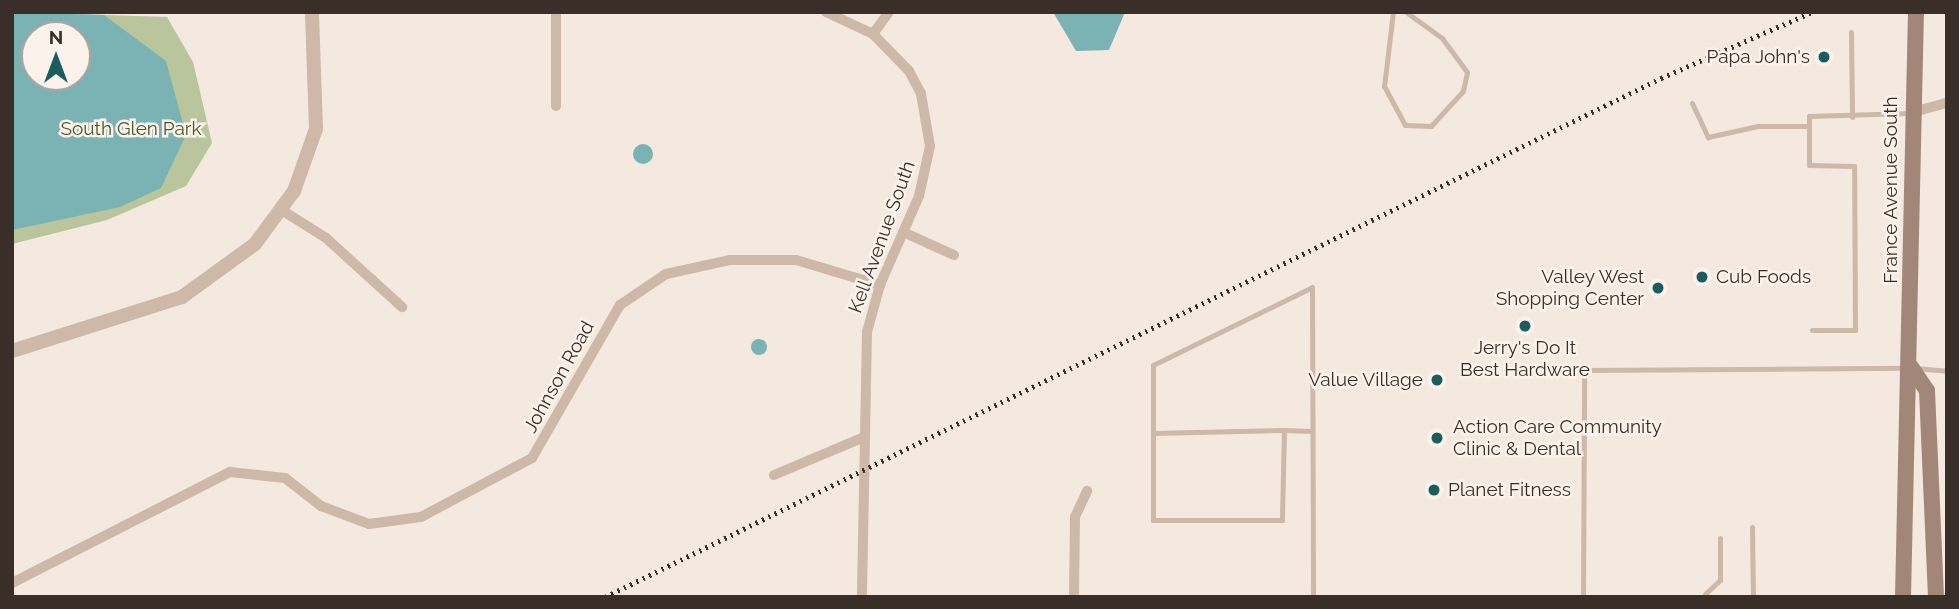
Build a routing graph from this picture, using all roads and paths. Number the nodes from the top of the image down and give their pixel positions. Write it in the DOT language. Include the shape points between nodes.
graph roads {
  1 [pos="312,12"];
  2 [pos="556,12"];
  3 [pos="826,12"];
  4 [pos="889,12"];
  5 [pos="1392,12"];
  6 [pos="1406,12"];
  7 [pos="1916,12"];
  8 [pos="1851,32"];
  9 [pos="873,34"];
  10 [pos="1692,103"];
  11 [pos="1947,103"];
  12 [pos="556,106"];
  13 [pos="1913,112"];
  14 [pos="1852,117"];
  15 [pos="1809,126"];
  16 [pos="283,211"];
  17 [pos="902,232"];
  18 [pos="954,255"];
  19 [pos="880,285"];
  20 [pos="402,307"];
  21 [pos="1812,330"];
  22 [pos="12,351"];
  23 [pos="1911,367"];
  24 [pos="1947,371"];
  25 [pos="1284,430"];
  26 [pos="1312,430"];
  27 [pos="1153,433"];
  28 [pos="862,438"];
  29 [pos="774,475"];
  30 [pos="1087,491"];
  31 [pos="1752,527"];
  32 [pos="1720,538"];
  33 [pos="12,583"];
  34 [pos="1938,593"];
  35 [pos="1705,594"];
  36 [pos="862,597"];
  37 [pos="1074,597"];
  38 [pos="1313,597"];
  39 [pos="1583,597"];
  40 [pos="1673,597"];
  41 [pos="1687,597"];
  42 [pos="1753,597"];
  43 [pos="1903,597"];
  1 -- 16 [label="street" via="316,129"];
  2 -- 12 [label="street"];
  3 -- 9 [label="street"];
  4 -- 9 [label="street"];
  5 -- 6 [label="lane" via="1384,86 1405,125 1431,126 1464,91 1467,72 1442,38"];
  7 -- 13 [label="main road, France Avenue South"];
  8 -- 14 [label="lane"];
  9 -- 17 [label="street, Kell Avenue South" via="909,71 928,120 927,172"];
  10 -- 15 [label="lane" via="1708,137 1758,126"];
  11 -- 13 [label="street"];
  13 -- 14 [label="lane"];
  13 -- 23 [label="main road, France Avenue South"];
  14 -- 15 [label="lane" via="1809,116"];
  15 -- 21 [label="lane" via="1809,165 1854,166 1854,330"];
  16 -- 20 [label="street" via="326,238"];
  16 -- 22 [label="street" via="255,244 181,297"];
  17 -- 18 [label="street"];
  17 -- 19 [label="street, Kell Avenue South"];
  19 -- 28 [label="street, Kell Avenue South" via="867,332"];
  19 -- 33 [label="street, Johnson Road" via="796,260 730,260 666,274 620,305 532,458 421,517 369,524 344,518 285,478 230,472"];
  23 -- 24 [label="lane"];
  23 -- 34 [label="main road, France Avenue South" via="1927,391"];
  23 -- 39 [label="lane" via="1584,370"];
  23 -- 43 [label="main road, France Avenue South" via="1903,400"];
  25 -- 26 [label="lane"];
  25 -- 27 [label="lane"];
  25 -- 27 [label="lane" via="1282,520 1153,520"];
  26 -- 27 [label="lane" via="1312,287 1153,365"];
  26 -- 38 [label="lane"];
  28 -- 29 [label="street"];
  28 -- 36 [label="street, Kell Avenue South"];
  30 -- 37 [label="street" via="1075,517"];
  31 -- 42 [label="lane"];
  32 -- 35 [label="lane" via="1720,580"];
  40 -- 41 [label="lane"];
}
